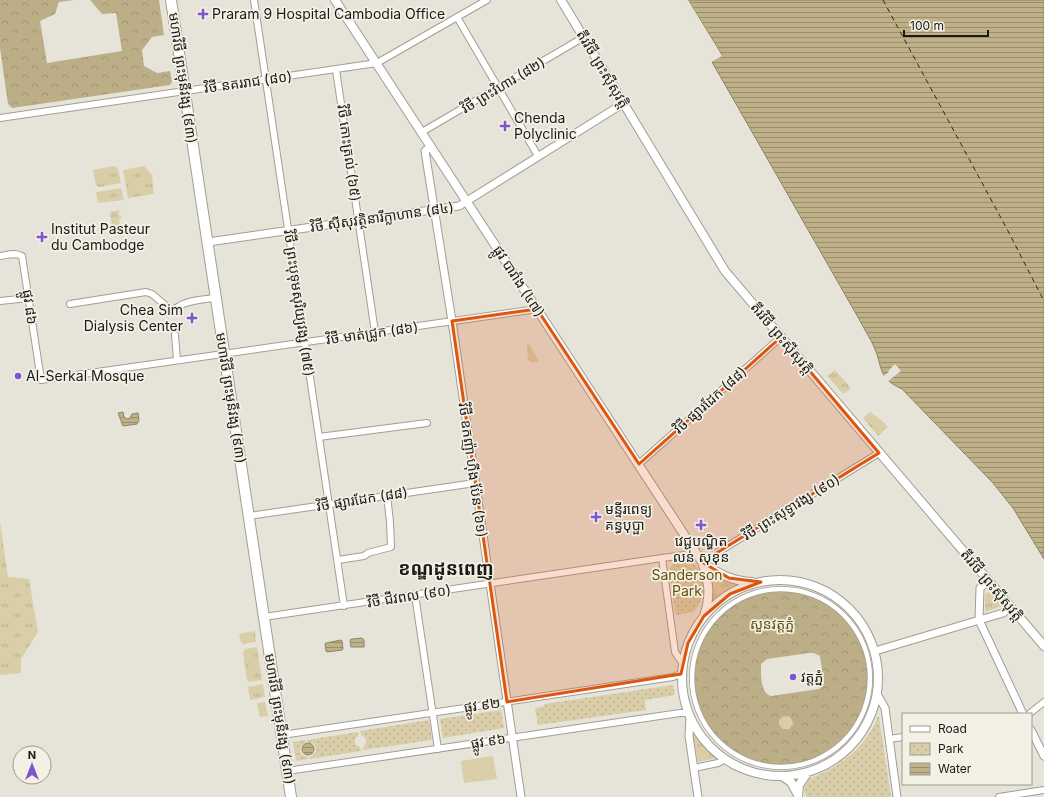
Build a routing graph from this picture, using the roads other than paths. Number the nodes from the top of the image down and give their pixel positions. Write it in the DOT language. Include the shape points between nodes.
graph roads {
  1 [pos="171,0"];
  2 [pos="254,0"];
  3 [pos="336,0"];
  4 [pos="487,0"];
  5 [pos="561,0"];
  6 [pos="457,17"];
  7 [pos="584,37"];
  8 [pos="377,63"];
  9 [pos="336,70"];
  10 [pos="266,79"];
  11 [pos="498,88"];
  12 [pos="185,91"];
  13 [pos="624,102"];
  14 [pos="0,118"];
  15 [pos="422,132"];
  16 [pos="431,146"];
  17 [pos="538,156"];
  18 [pos="467,201"];
  19 [pos="434,210"];
  20 [pos="358,220"];
  21 [pos="289,230"];
  22 [pos="208,242"];
  23 [pos="0,256"];
  24 [pos="29,298"];
  25 [pos="216,298"];
  26 [pos="0,300"];
  27 [pos="70,304"];
  28 [pos="537,309"];
  29 [pos="452,321"];
  30 [pos="375,332"];
  31 [pos="175,335"];
  32 [pos="781,337"];
  33 [pos="305,342"];
  34 [pos="225,354"];
  35 [pos="177,360"];
  36 [pos="41,380"];
  37 [pos="427,423"];
  38 [pos="319,437"];
  39 [pos="879,453"];
  40 [pos="638,464"];
  41 [pos="475,482"];
  42 [pos="387,495"];
  43 [pos="330,504"];
  44 [pos="249,516"];
  45 [pos="695,550"];
  46 [pos="662,558"];
  47 [pos="338,560"];
  48 [pos="702,562"];
  49 [pos="988,581"];
  50 [pos="761,582"];
  51 [pos="490,584"];
  52 [pos="415,595"];
  53 [pos="344,606"];
  54 [pos="727,606"];
  55 [pos="1010,607"];
  56 [pos="704,616"];
  57 [pos="264,618"];
  58 [pos="979,620"];
  59 [pos="1044,646"];
  60 [pos="875,651"];
  61 [pos="683,664"];
  62 [pos="682,674"];
  63 [pos="877,694"];
  64 [pos="507,702"];
  65 [pos="1044,702"];
  66 [pos="433,712"];
  67 [pos="1024,713"];
  68 [pos="1031,713"];
  69 [pos="689,716"];
  70 [pos="1032,732"];
  71 [pos="282,735"];
  72 [pos="902,737"];
  73 [pos="512,738"];
  74 [pos="889,739"];
  75 [pos="438,748"];
  76 [pos="1044,754"];
  77 [pos="725,759"];
  78 [pos="694,768"];
  79 [pos="287,771"];
  80 [pos="808,772"];
  81 [pos="782,776"];
  82 [pos="1044,790"];
  83 [pos="798,795"];
  84 [pos="291,797"];
  85 [pos="521,797"];
  86 [pos="698,797"];
  87 [pos="897,797"];
  88 [pos="999,797"];
  1 -- 12 [label="highway, មហាវិថី ព្រះមុនីវង្ស (៩៣)"];
  2 -- 10 [label="street, វិថី ព្រះបុទុមសុរិយ្យវង្ស (៧៥)"];
  3 -- 8 [label="main road, ផ្លូវ បារាំង (៤៧)"];
  4 -- 6 [label="street"];
  5 -- 7 [label="main road, តីរវិថី ព្រះស៊ីសុវត្តិ"];
  6 -- 8 [label="street"];
  6 -- 11 [label="street"];
  7 -- 11 [label="street, វិថី ព្រះវិហារ (៨២)"];
  7 -- 13 [label="main road, តីរវិថី ព្រះស៊ីសុវត្តិ"];
  8 -- 9 [label="street, វិថី នគររាជ (៨០)"];
  8 -- 15 [label="main road, ផ្លូវ បារាំង (៤៧)"];
  9 -- 10 [label="street, វិថី នគររាជ (៨០)"];
  9 -- 20 [label="street, វិថី កោះត្រល់ (៦៥)"];
  10 -- 12 [label="street, វិថី នគររាជ (៨០)"];
  10 -- 21 [label="street, វិថី ព្រះបុទុមសុរិយ្យវង្ស (៧៥)"];
  11 -- 15 [label="street, វិថី ព្រះវិហារ (៨២)"];
  11 -- 17 [label="street"];
  12 -- 14 [label="street, វិថី នគររាជ (៨០)"];
  12 -- 22 [label="highway, មហាវិថី ព្រះមុនីវង្ស (៩៣)"];
  13 -- 17 [label="street, វិថី ស៊ីសុវត្ថិនារីក្លាហាន (៨៤)"];
  13 -- 32 [label="main road, តីរវិថី ព្រះស៊ីសុវត្តិ" via="725,271"];
  15 -- 16 [label="main road, ផ្លូវ បារាំង (៤៧)"];
  16 -- 18 [label="main road, ផ្លូវ បារាំង (៤៧)"];
  16 -- 19 [label="street, វិថី ឧកញ៉ា ហ៊ីង ប៉ែន (៦១)" via="425,151"];
  17 -- 18 [label="street, វិថី ស៊ីសុវត្ថិនារីក្លាហាន (៨៤)"];
  18 -- 19 [label="street, វិថី ស៊ីសុវត្ថិនារីក្លាហាន (៨៤)" via="459,206"];
  18 -- 28 [label="main road, ផ្លូវ បារាំង (៤៧)"];
  19 -- 20 [label="street, វិថី ស៊ីសុវត្ថិនារីក្លាហាន (៨៤)"];
  19 -- 29 [label="street, វិថី ឧកញ៉ា ហ៊ីង ប៉ែន (៦១)"];
  20 -- 21 [label="street, វិថី ស៊ីសុវត្ថិនារីក្លាហាន (៨៤)"];
  20 -- 30 [label="street, វិថី កោះត្រល់ (៦៥)"];
  21 -- 22 [label="street, វិថី ស៊ីសុវត្ថិនារីក្លាហាន (៨៤)"];
  21 -- 33 [label="street, វិថី ព្រះបុទុមសុរិយ្យវង្ស (៧៥)"];
  22 -- 25 [label="highway, មហាវិថី ព្រះមុនីវង្ស (៩៣)"];
  23 -- 24 [label="street, ផ្លូវ ៨៦" via="22,256"];
  24 -- 26 [label="street"];
  24 -- 36 [label="street, ផ្លូវ ៨៦"];
  25 -- 27 [label="street" via="182,304 171,310 149,292"];
  25 -- 34 [label="highway, មហាវិថី ព្រះមុនីវង្ស (៩៣)"];
  28 -- 29 [label="street, វិថី មាត់ជ្រូក (៨៦)"];
  28 -- 40 [label="main road, ផ្លូវ បារាំង (៤៧)"];
  29 -- 30 [label="street, វិថី មាត់ជ្រូក (៨៦)"];
  29 -- 41 [label="street, វិថី ឧកញ៉ា ហ៊ីង ប៉ែន (៦១)"];
  30 -- 33 [label="street, វិថី មាត់ជ្រូក (៨៦)"];
  31 -- 35 [label="street"];
  32 -- 39 [label="main road, តីរវិថី ព្រះស៊ីសុវត្តិ"];
  32 -- 40 [label="street, វិថី ផ្សារដែក (៨៨)"];
  33 -- 34 [label="street, វិថី មាត់ជ្រូក (៨៦)"];
  33 -- 38 [label="street, វិថី ព្រះបុទុមសុរិយ្យវង្ស (៧៥)"];
  34 -- 35 [label="street, វិថី មាត់ជ្រូក (៨៦)"];
  34 -- 44 [label="highway, មហាវិថី ព្រះមុនីវង្ស (៩៣)"];
  35 -- 36 [label="street, វិថី មាត់ជ្រូក (៨៦)"];
  37 -- 38 [label="street"];
  38 -- 43 [label="street, វិថី ព្រះបុទុមសុរិយ្យវង្ស (៧៥)"];
  39 -- 48 [label="street, វិថី ព្រះសុទ្ធាវង្ស (៩០)"];
  39 -- 49 [label="main road, តីរវិថី ព្រះស៊ីសុវត្តិ"];
  40 -- 45 [label="main road, ផ្លូវ បារាំង (៤៧)"];
  41 -- 42 [label="street, វិថី ផ្សារដែក (៨៨)"];
  41 -- 51 [label="street, វិថី ឧកញ៉ា ហ៊ីង ប៉ែន (៦១)"];
  42 -- 43 [label="street, វិថី ផ្សារដែក (៨៨)"];
  42 -- 47 [label="street" via="391,547 364,556"];
  43 -- 44 [label="street, វិថី ផ្សារដែក (៨៨)"];
  43 -- 47 [label="street, វិថី ព្រះបុទុមសុរិយ្យវង្ស (៧៥)"];
  44 -- 57 [label="highway, មហាវិថី ព្រះមុនីវង្ស (៩៣)"];
  45 -- 46 [label="street, វិថី ជីវពល (៩០)" via="685,555"];
  45 -- 48 [label="main road, ផ្លូវ បារាំង (៤៧)"];
  46 -- 51 [label="street, វិថី ជីវពល (៩០)"];
  46 -- 61 [label="street" via="675,652"];
  47 -- 53 [label="street, វិថី ព្រះបុទុមសុរិយ្យវង្ស (៧៥)"];
  48 -- 50 [label="main road, ផ្លូវ បារាំង (៤៧)" via="729,578"];
  48 -- 56 [label="main road, ផ្លូវ បារាំង (៤៧)" via="709,596"];
  49 -- 55 [label="main road, តីរវិថី ព្រះស៊ីសុវត្តិ"];
  49 -- 58 [label="street" via="980,588"];
  50 -- 56 [label="main road" via="745,586 730,594"];
  50 -- 60 [label="main road" via="782,580 803,583 829,594 845,604 855,615 867,632"];
  51 -- 52 [label="street, វិថី ជីវពល (៩០)"];
  51 -- 64 [label="street, វិថី ឧកញ៉ា ហ៊ីង ប៉ែន (៦១)"];
  52 -- 53 [label="street, វិថី ជីវពល (៩០)"];
  52 -- 66 [label="street"];
  53 -- 57 [label="street, វិថី ជីវពល (៩០)"];
  54 -- 54 [label="street" via="744,596 763,590 783,588 822,598 849,619 868,653 870,692 862,716 851,734 836,748 818,759 797,766 778,767 758,764 740,757 726,749 715,738 698,712 691,674 694,655 702,636"];
  55 -- 58 [label="street"];
  55 -- 59 [label="main road, តីរវិថី ព្រះស៊ីសុវត្តិ"];
  56 -- 61 [label="main road" via="688,643"];
  57 -- 71 [label="highway, មហាវិថី ព្រះមុនីវង្ស (៩៣)"];
  58 -- 60 [label="street"];
  58 -- 67 [label="street"];
  60 -- 63 [label="main road" via="878,669"];
  61 -- 62 [label="main road"];
  62 -- 64 [label="street, ផ្លូវ ៩២"];
  62 -- 69 [label="main road" via="683,694"];
  63 -- 74 [label="street" via="885,708"];
  63 -- 80 [label="main road" via="874,708 855,741 842,754"];
  64 -- 66 [label="street, ផ្លូវ ៩២"];
  64 -- 73 [label="street, វិថី ឧកញ៉ា ហ៊ីង ប៉ែន (៦១)"];
  65 -- 68 [label="street"];
  66 -- 71 [label="street, ផ្លូវ ៩២"];
  66 -- 75 [label="street"];
  69 -- 73 [label="street, ផ្លូវ ៩៦" via="680,713"];
  69 -- 77 [label="main road" via="706,743"];
  69 -- 78 [label="street"];
  70 -- 76 [label="street"];
  71 -- 79 [label="highway, មហាវិថី ព្រះមុនីវង្ស (៩៣)"];
  72 -- 74 [label="street"];
  73 -- 75 [label="street, ផ្លូវ ៩៦"];
  73 -- 85 [label="street, វិថី ឧកញ៉ា ហ៊ីង ប៉ែន (៦១)"];
  74 -- 87 [label="street"];
  75 -- 79 [label="street, ផ្លូវ ៩៦"];
  77 -- 78 [label="street" via="718,764"];
  77 -- 81 [label="main road" via="746,770"];
  78 -- 86 [label="street"];
  79 -- 84 [label="highway, មហាវិថី ព្រះមុនីវង្ស (៩៣)"];
  80 -- 81 [label="main road"];
  80 -- 83 [label="main road" via="799,785"];
  81 -- 83 [label="main road" via="791,782"];
  82 -- 88 [label="street"];
}
